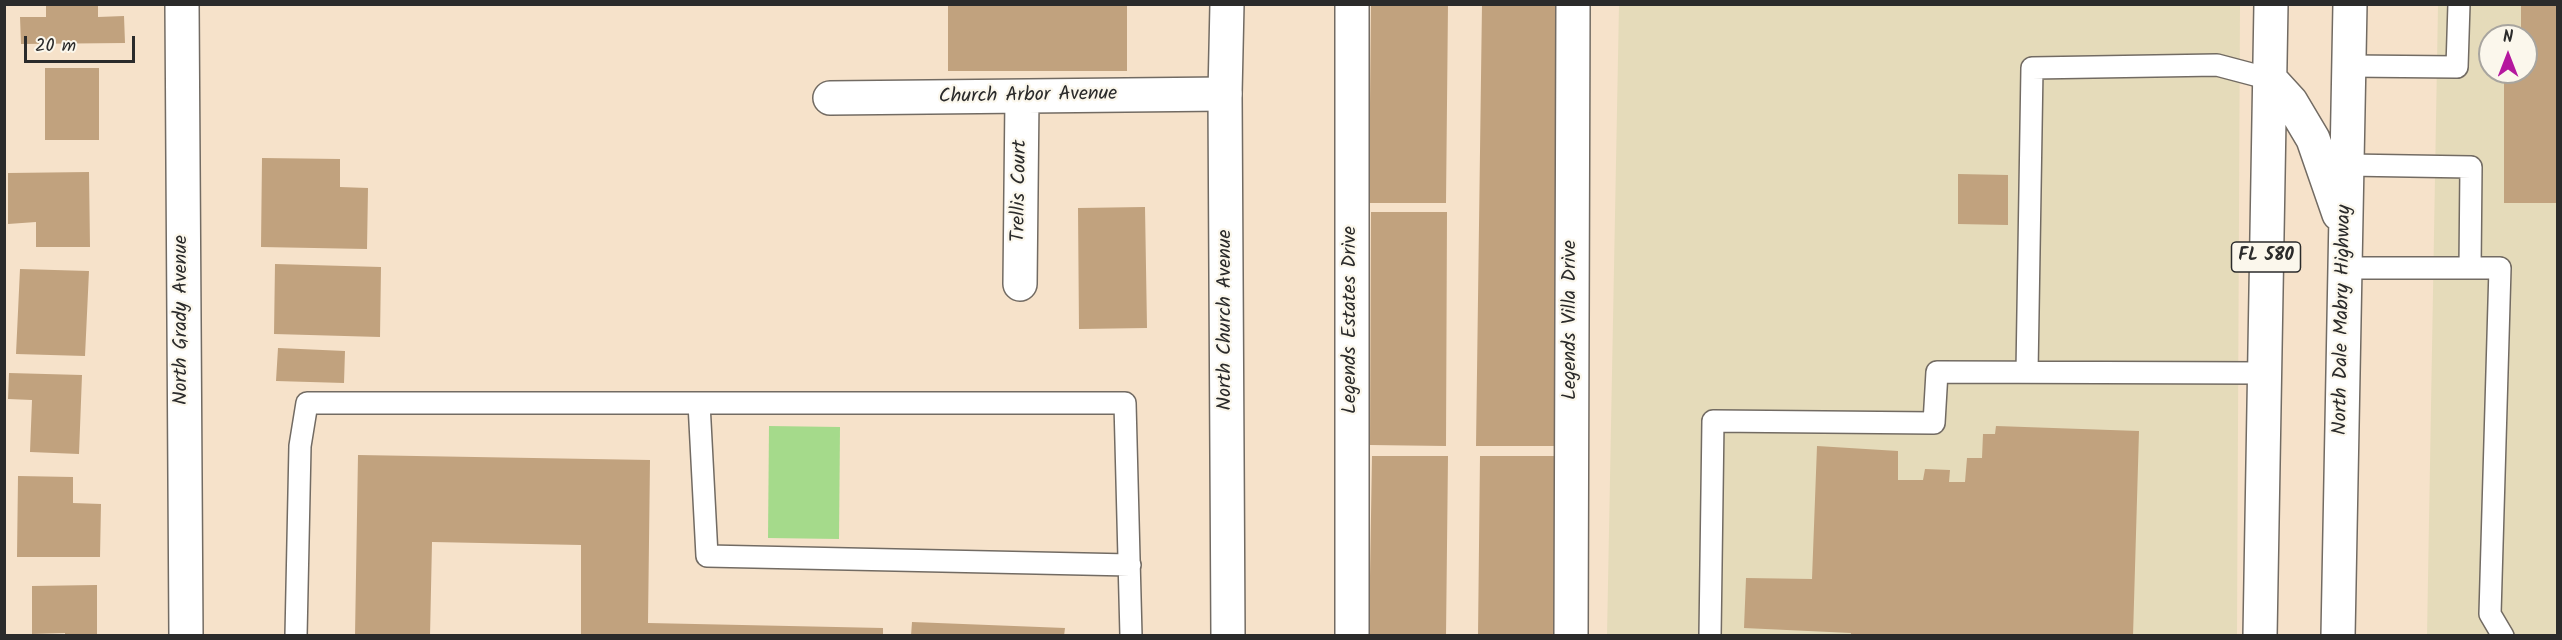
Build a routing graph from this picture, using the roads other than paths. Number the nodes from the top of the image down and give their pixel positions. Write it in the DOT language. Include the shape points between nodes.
graph roads {
  1 [pos="182,4"];
  2 [pos="1227,4"];
  3 [pos="1352,4"];
  4 [pos="1573,4"];
  5 [pos="2271,4"];
  6 [pos="2350,4"];
  7 [pos="2459,4"];
  8 [pos="2349,66"];
  9 [pos="2270,79"];
  10 [pos="1225,94"];
  11 [pos="830,98"];
  12 [pos="1022,98"];
  13 [pos="2348,165"];
  14 [pos="2346,233"];
  15 [pos="2345,268"];
  16 [pos="2470,268"];
  17 [pos="1020,284"];
  18 [pos="2026,372"];
  19 [pos="2264,374"];
  20 [pos="699,404"];
  21 [pos="1130,565"];
  22 [pos="2261,578"];
  23 [pos="186,636"];
  24 [pos="296,636"];
  25 [pos="1131,636"];
  26 [pos="1228,636"];
  27 [pos="1352,636"];
  28 [pos="1571,636"];
  29 [pos="1710,636"];
  30 [pos="2260,636"];
  31 [pos="2274,636"];
  32 [pos="2338,636"];
  33 [pos="2503,636"];
  1 -- 23 [label="street, North Grady Avenue"];
  2 -- 10 [label="street, North Church Avenue"];
  3 -- 27 [label="street, Legends Estates Drive"];
  4 -- 28 [label="street, Legends Villa Drive"];
  5 -- 9 [label="street, FL 580"];
  6 -- 8 [label="street, North Dale Mabry Highway"];
  7 -- 8 [label="lane" via="2457,67"];
  8 -- 13 [label="street, North Dale Mabry Highway"];
  9 -- 14 [label="street" via="2292,102 2313,139"];
  9 -- 18 [label="lane" via="2217,65 2032,68"];
  9 -- 19 [label="street, FL 580"];
  10 -- 12 [label="street, Church Arbor Avenue"];
  10 -- 26 [label="street, North Church Avenue"];
  11 -- 12 [label="street, Church Arbor Avenue"];
  12 -- 17 [label="street, Trellis Court"];
  13 -- 14 [label="street, North Dale Mabry Highway"];
  13 -- 16 [label="lane" via="2471,167"];
  14 -- 15 [label="street, North Dale Mabry Highway"];
  15 -- 16 [label="lane"];
  15 -- 32 [label="street, North Dale Mabry Highway"];
  16 -- 33 [label="lane" via="2500,268 2490,614"];
  18 -- 19 [label="lane"];
  18 -- 29 [label="lane" via="1937,372 1934,423 1713,421"];
  19 -- 22 [label="street, FL 580"];
  20 -- 21 [label="lane" via="707,556"];
  20 -- 21 [label="lane" via="1125,404"];
  20 -- 24 [label="lane" via="307,403 300,446"];
  21 -- 25 [label="lane"];
  22 -- 30 [label="street, FL 580"];
  22 -- 31 [label="street"];
}
